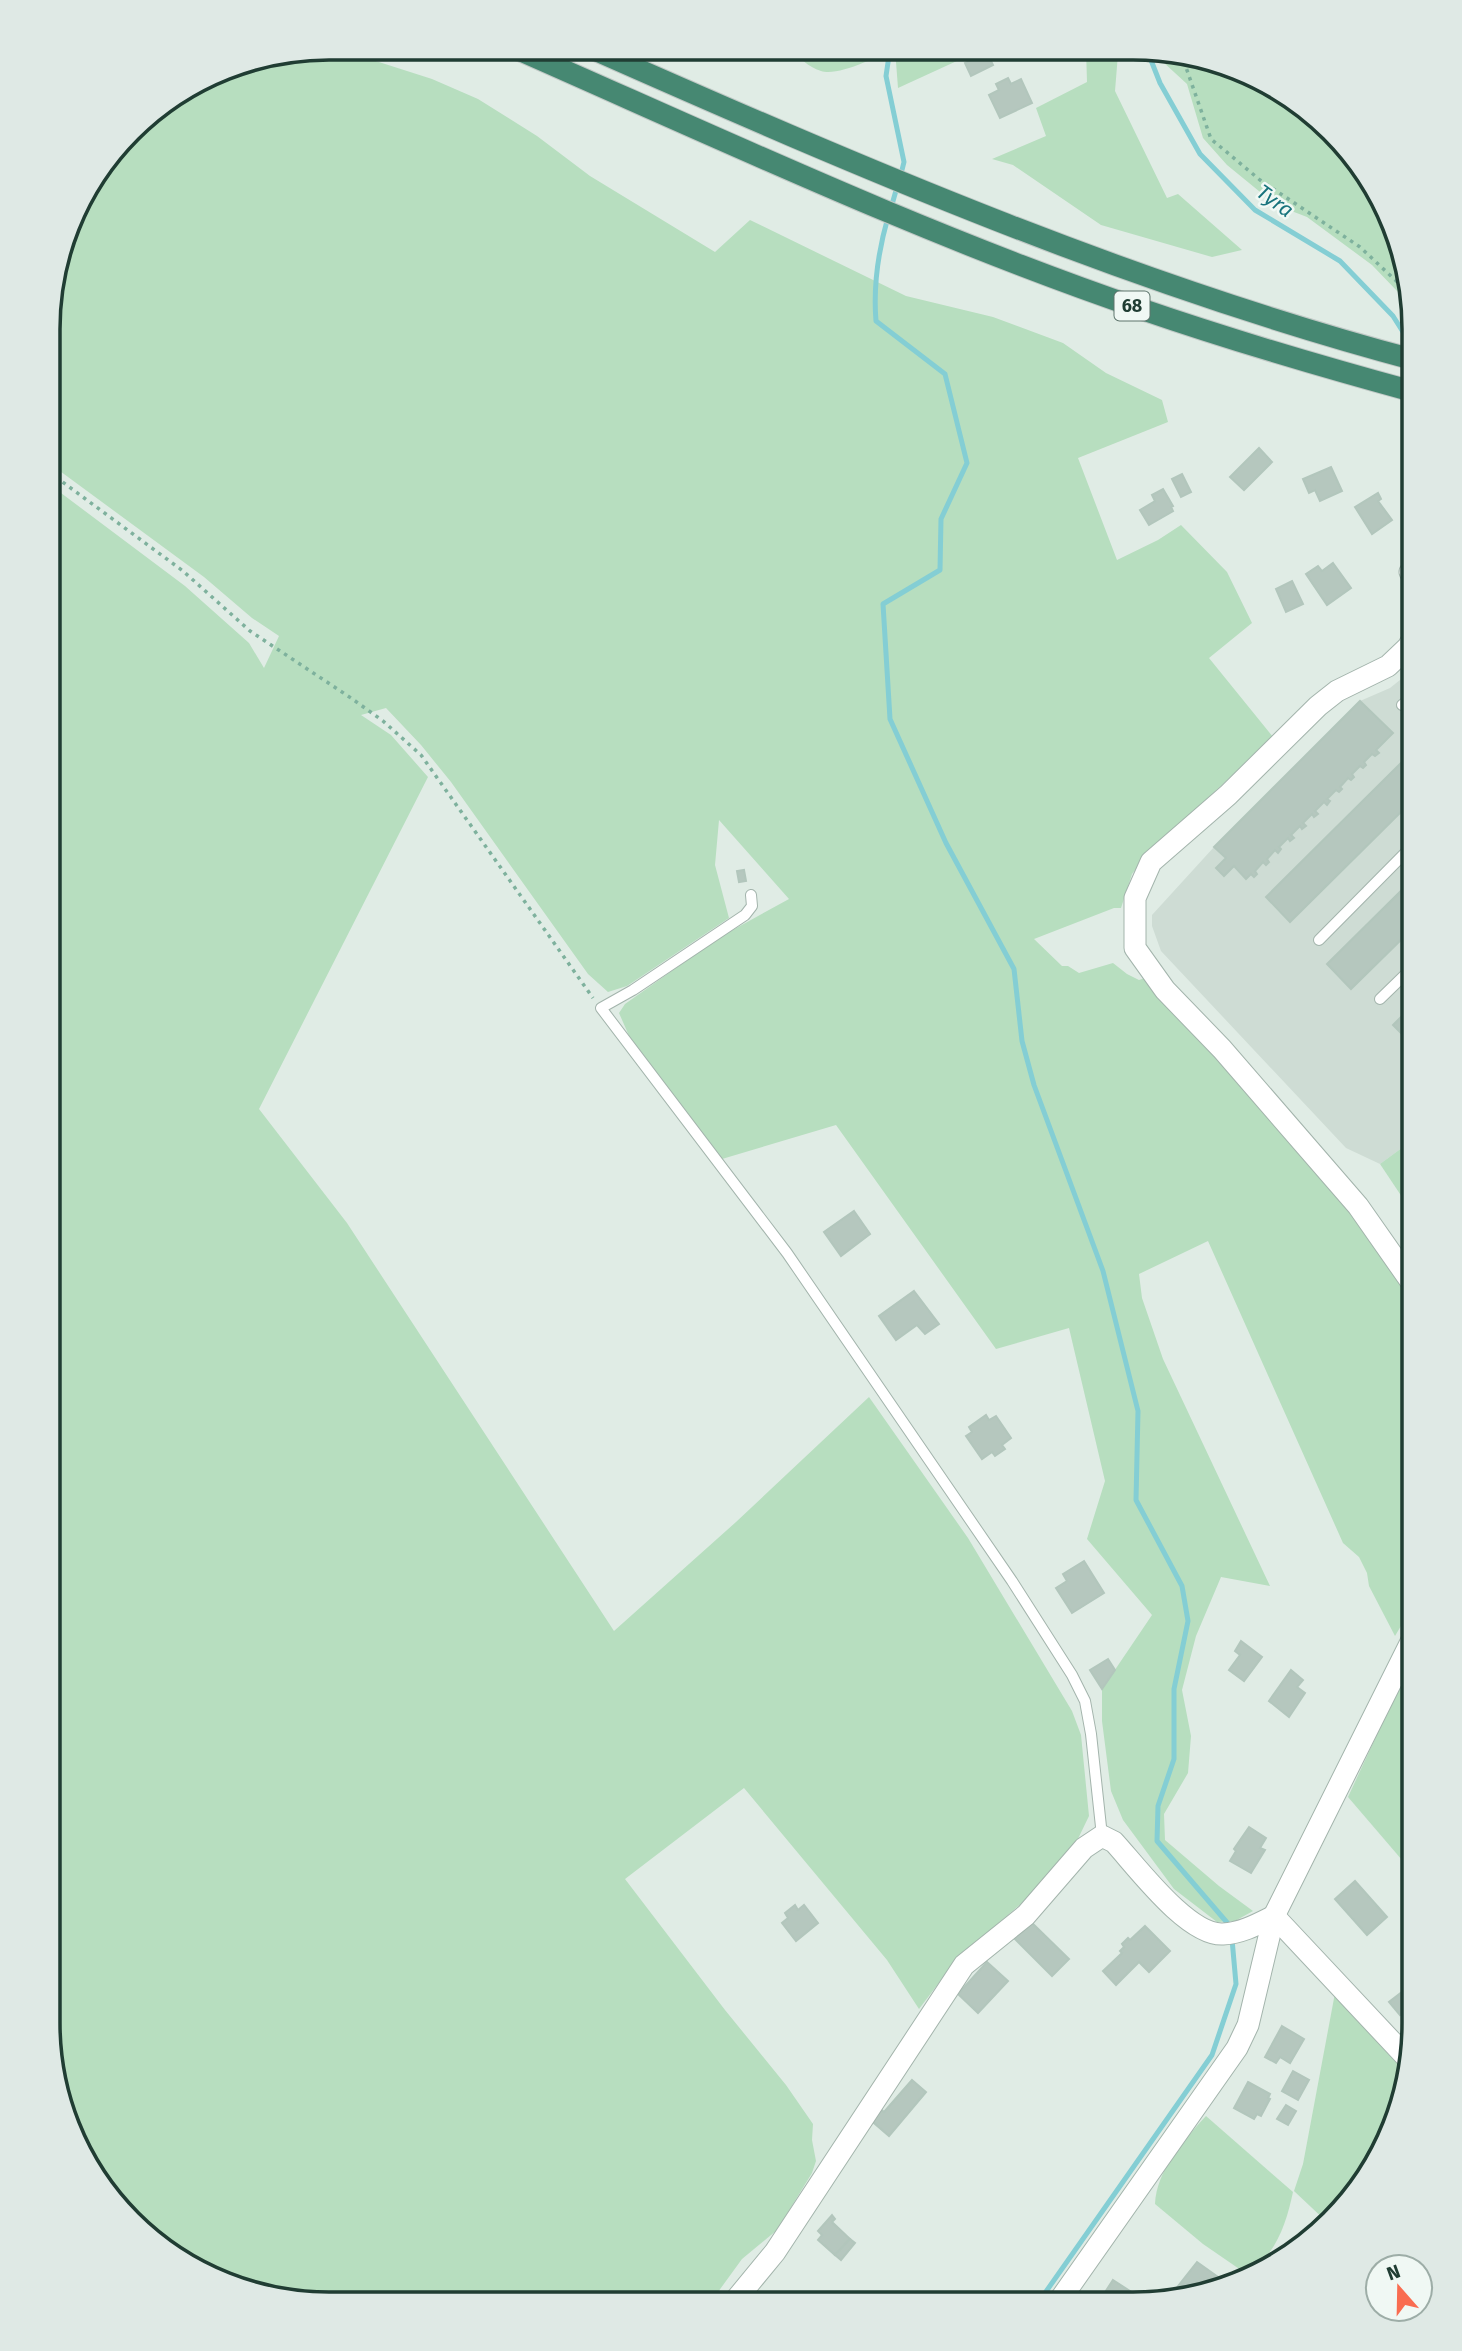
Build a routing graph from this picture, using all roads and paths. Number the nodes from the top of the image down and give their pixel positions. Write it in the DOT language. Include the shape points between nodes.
graph roads {
  1 [pos="541,60"];
  2 [pos="617,60"];
  3 [pos="1185,65"];
  4 [pos="1398,283"];
  5 [pos="1402,356"];
  6 [pos="1402,388"];
  7 [pos="60,480"];
  8 [pos="1402,653"];
  9 [pos="1402,856"];
  10 [pos="751,895"];
  11 [pos="1319,940"];
  12 [pos="1402,978"];
  13 [pos="1381,999"];
  14 [pos="601,1008"];
  15 [pos="1402,1269"];
  16 [pos="1402,1660"];
  17 [pos="1102,1836"];
  18 [pos="1274,1916"];
  19 [pos="1401,2052"];
  20 [pos="742,2292"];
  21 [pos="1065,2292"];
  1 -- 6 [label="highway, 68" via="966,243 1139,308"];
  2 -- 5 [label="highway, 68" via="978,214 1148,279"];
  3 -- 4 [label="path" via="1211,139 1260,180 1360,247"];
  7 -- 14 [label="path" via="183,571 250,631 383,721 421,755"];
  8 -- 15 [label="street" via="1388,666 1337,691 1318,706 1151,862 1135,898 1135,948 1166,990 1358,1206"];
  9 -- 11 [label="lane"];
  10 -- 14 [label="lane" via="752,906 745,915"];
  12 -- 13 [label="lane"];
  14 -- 17 [label="lane" via="787,1253 1072,1675 1085,1701"];
  16 -- 18 [label="street"];
  17 -- 18 [label="street" via="1114,1842 1177,1912 1195,1925 1221,1935 1245,1931"];
  17 -- 20 [label="street" via="1084,1848 1026,1915 964,1965 775,2252"];
  18 -- 19 [label="street"];
  18 -- 21 [label="street" via="1248,2025 1237,2048"];
}
